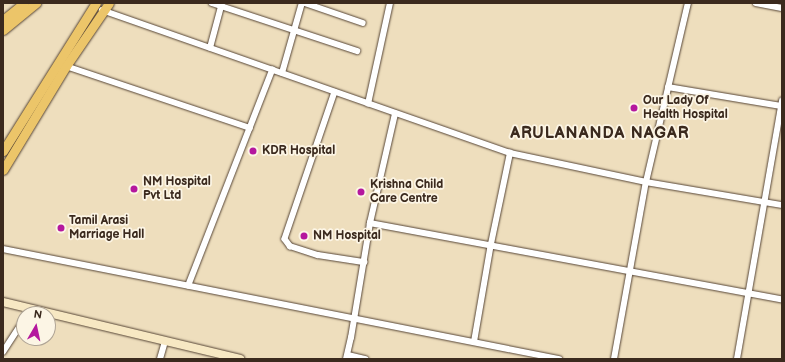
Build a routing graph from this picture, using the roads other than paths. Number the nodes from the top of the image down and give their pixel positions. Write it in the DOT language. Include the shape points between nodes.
graph roads {
  1 [pos="24,3"];
  2 [pos="36,3"];
  3 [pos="212,3"];
  4 [pos="302,3"];
  5 [pos="305,3"];
  6 [pos="390,3"];
  7 [pos="688,3"];
  8 [pos="756,3"];
  9 [pos="95,4"];
  10 [pos="222,5"];
  11 [pos="106,7"];
  12 [pos="782,8"];
  13 [pos="3,20"];
  14 [pos="363,23"];
  15 [pos="3,30"];
  16 [pos="294,30"];
  17 [pos="210,48"];
  18 [pos="357,51"];
  19 [pos="66,66"];
  20 [pos="272,70"];
  21 [pos="282,73"];
  22 [pos="668,87"];
  23 [pos="335,92"];
  24 [pos="368,104"];
  25 [pos="782,104"];
  26 [pos="396,114"];
  27 [pos="250,128"];
  28 [pos="3,151"];
  29 [pos="510,153"];
  30 [pos="6,160"];
  31 [pos="3,170"];
  32 [pos="646,182"];
  33 [pos="764,202"];
  34 [pos="782,205"];
  35 [pos="370,223"];
  36 [pos="491,244"];
  37 [pos="3,249"];
  38 [pos="364,262"];
  39 [pos="630,272"];
  40 [pos="188,286"];
  41 [pos="748,294"];
  42 [pos="782,299"];
  43 [pos="3,302"];
  44 [pos="16,307"];
  45 [pos="56,318"];
  46 [pos="355,318"];
  47 [pos="16,332"];
  48 [pos="165,342"];
  49 [pos="474,342"];
  50 [pos="3,352"];
  51 [pos="347,357"];
  52 [pos="160,359"];
  53 [pos="240,359"];
  54 [pos="366,359"];
  55 [pos="559,359"];
  56 [pos="614,359"];
  57 [pos="737,359"];
  1 -- 13 [label="main road"];
  2 -- 15 [label="main road"];
  3 -- 10 [label="street"];
  4 -- 16 [label="street"];
  5 -- 14 [label="street"];
  6 -- 24 [label="street"];
  7 -- 22 [label="street"];
  8 -- 12 [label="street"];
  9 -- 11 [label="street"];
  9 -- 28 [label="main road"];
  10 -- 16 [label="street"];
  10 -- 17 [label="street"];
  11 -- 17 [label="street"];
  11 -- 19 [label="main road"];
  16 -- 18 [label="street"];
  16 -- 21 [label="street"];
  17 -- 20 [label="street"];
  19 -- 27 [label="street"];
  19 -- 30 [label="main road"];
  20 -- 21 [label="street"];
  20 -- 27 [label="street"];
  21 -- 23 [label="street"];
  22 -- 25 [label="street"];
  22 -- 32 [label="street"];
  23 -- 24 [label="street"];
  23 -- 38 [label="street" via="285,239 290,246 318,255"];
  24 -- 26 [label="street"];
  25 -- 33 [label="street"];
  26 -- 29 [label="street"];
  26 -- 35 [label="street"];
  27 -- 40 [label="street"];
  29 -- 32 [label="street"];
  29 -- 36 [label="street"];
  30 -- 31 [label="main road"];
  32 -- 33 [label="street"];
  32 -- 39 [label="street"];
  33 -- 34 [label="street"];
  33 -- 41 [label="street"];
  35 -- 36 [label="street"];
  35 -- 38 [label="street"];
  36 -- 39 [label="street"];
  36 -- 49 [label="street"];
  37 -- 40 [label="street"];
  38 -- 46 [label="street"];
  39 -- 41 [label="street"];
  39 -- 56 [label="street"];
  40 -- 46 [label="street"];
  41 -- 42 [label="street"];
  41 -- 57 [label="street"];
  43 -- 44 [label="street"];
  45 -- 48 [label="street"];
  46 -- 49 [label="street"];
  46 -- 51 [label="street"];
  47 -- 50 [label="street"];
  48 -- 52 [label="street"];
  48 -- 53 [label="street"];
  49 -- 55 [label="street"];
  51 -- 54 [label="street"];
}
